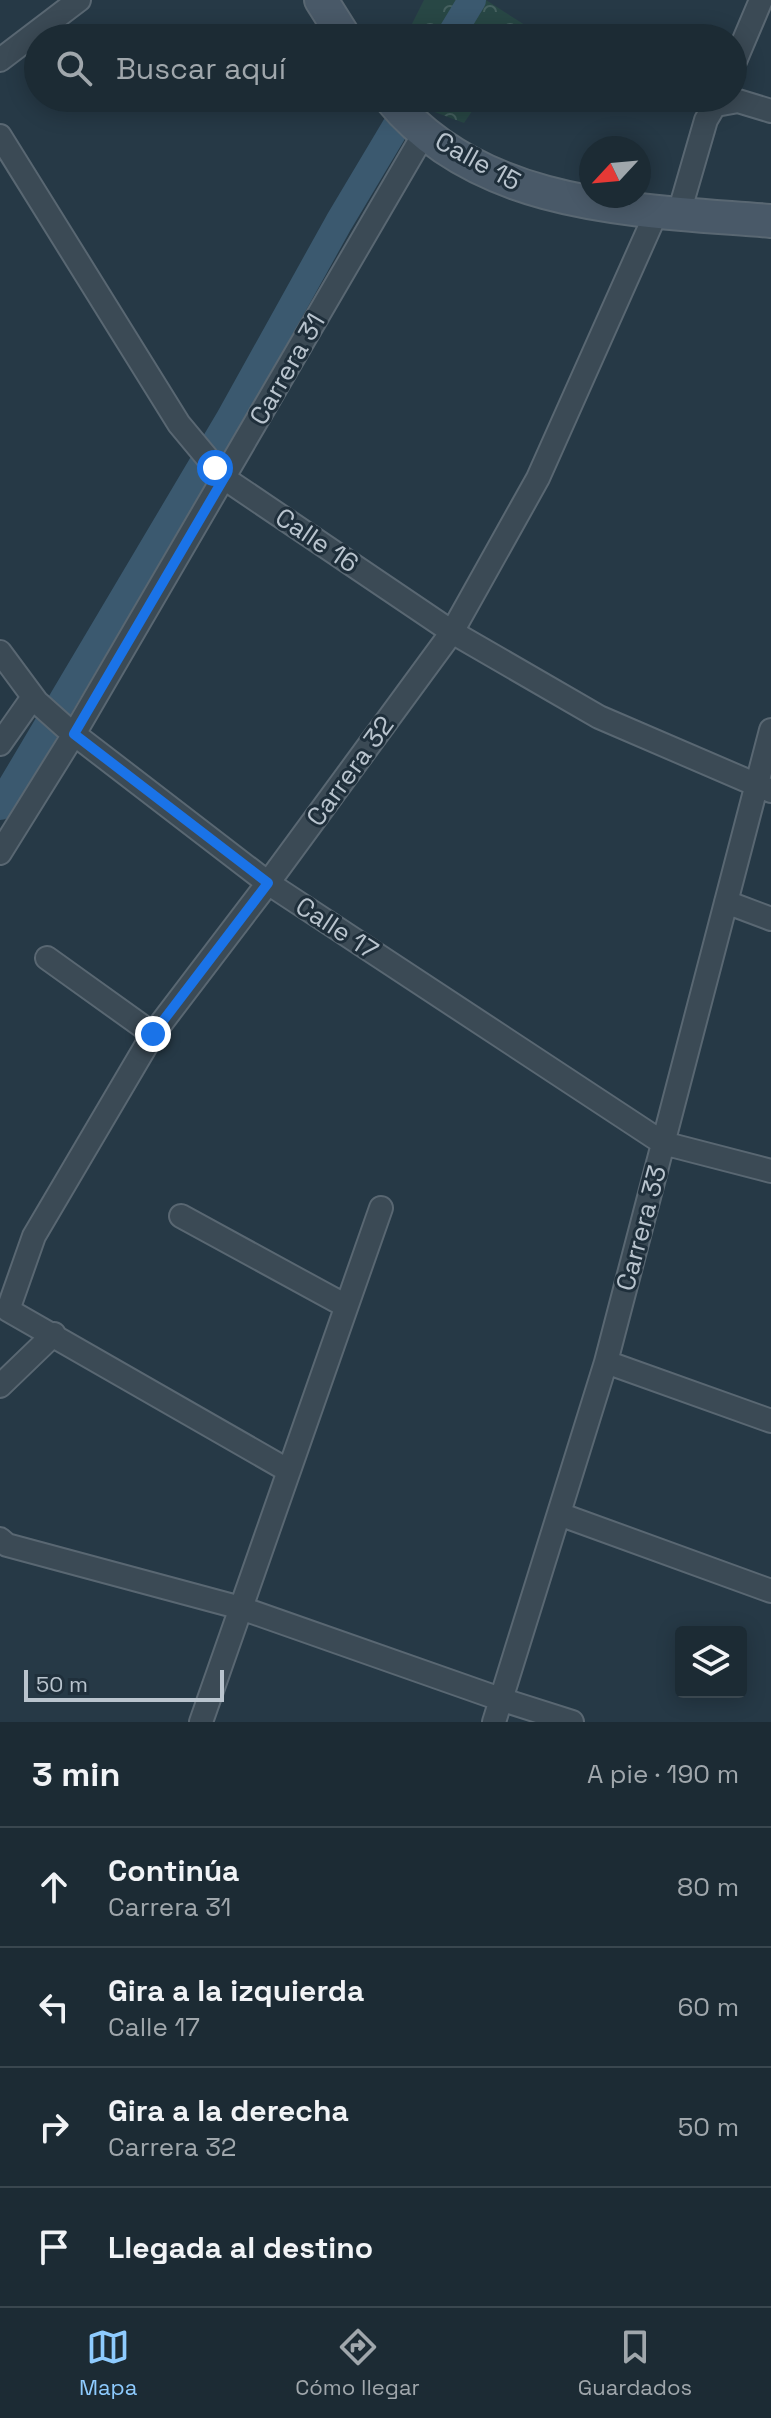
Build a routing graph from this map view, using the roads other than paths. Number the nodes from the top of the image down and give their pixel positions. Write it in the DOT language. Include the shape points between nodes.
graph roads {
  1 [pos="79,0"];
  2 [pos="321,0"];
  3 [pos="761,0"];
  4 [pos="47,24"];
  5 [pos="336,24"];
  6 [pos="747,33"];
  7 [pos="24,42"];
  8 [pos="0,60"];
  9 [pos="747,104"];
  10 [pos="771,111"];
  11 [pos="711,112"];
  12 [pos="407,115"];
  13 [pos="0,136"];
  14 [pos="668,212"];
  15 [pos="771,221"];
  16 [pos="219,473"];
  17 [pos="452,632"];
  18 [pos="0,652"];
  19 [pos="35,700"];
  20 [pos="771,730"];
  21 [pos="69,731"];
  22 [pos="0,744"];
  23 [pos="764,788"];
  24 [pos="0,853"];
  25 [pos="268,883"];
  26 [pos="726,902"];
  27 [pos="771,919"];
  28 [pos="47,958"];
  29 [pos="153,1034"];
  30 [pos="663,1143"];
  31 [pos="771,1171"];
  32 [pos="381,1208"];
  33 [pos="181,1216"];
  34 [pos="346,1306"];
  35 [pos="4,1312"];
  36 [pos="54,1334"];
  37 [pos="606,1362"];
  38 [pos="0,1386"];
  39 [pos="771,1421"];
  40 [pos="289,1471"];
  41 [pos="559,1514"];
  42 [pos="0,1539"];
  43 [pos="771,1591"];
  44 [pos="241,1608"];
  45 [pos="500,1699"];
  46 [pos="201,1722"];
  47 [pos="494,1722"];
  48 [pos="572,1722"];
  1 -- 4 [label="street"];
  2 -- 5 [label="street"];
  3 -- 6 [label="street"];
  7 -- 8 [label="street"];
  9 -- 10 [label="street"];
  11 -- 14 [label="street, Carrera 32"];
  12 -- 14 [label="street, Calle 15" via="463,159 523,188"];
  12 -- 16 [label="street, Carrera 31"];
  13 -- 16 [label="street, Calle 16" via="179,424"];
  14 -- 15 [label="street, Calle 15"];
  14 -- 17 [label="street, Carrera 32" via="538,478"];
  16 -- 17 [label="street, Calle 16"];
  16 -- 21 [label="street, Carrera 31"];
  17 -- 23 [label="street, Calle 16" via="599,717"];
  17 -- 25 [label="street, Carrera 32"];
  18 -- 19 [label="street, Calle 17"];
  19 -- 21 [label="street, Calle 17"];
  19 -- 22 [label="street"];
  20 -- 23 [label="street, Carrera 33"];
  21 -- 24 [label="street, Carrera 31"];
  21 -- 25 [label="street, Calle 17"];
  23 -- 26 [label="street, Carrera 33"];
  25 -- 29 [label="street, Carrera 32"];
  25 -- 30 [label="street, Calle 17"];
  26 -- 27 [label="street"];
  26 -- 30 [label="street, Carrera 33"];
  28 -- 29 [label="street"];
  29 -- 35 [label="street, Carrera 32" via="34,1236"];
  30 -- 31 [label="street, Calle 17"];
  30 -- 37 [label="street, Carrera 33"];
  32 -- 34 [label="street"];
  33 -- 34 [label="street"];
  34 -- 40 [label="street"];
  35 -- 36 [label="street"];
  36 -- 38 [label="street"];
  36 -- 40 [label="street"];
  37 -- 39 [label="street"];
  37 -- 41 [label="street, Carrera 33"];
  40 -- 44 [label="street"];
  41 -- 43 [label="street"];
  41 -- 45 [label="street, Carrera 33"];
  42 -- 44 [label="street"];
  44 -- 45 [label="street"];
  44 -- 46 [label="street"];
  45 -- 47 [label="street, Carrera 33"];
  45 -- 48 [label="street"];
}
